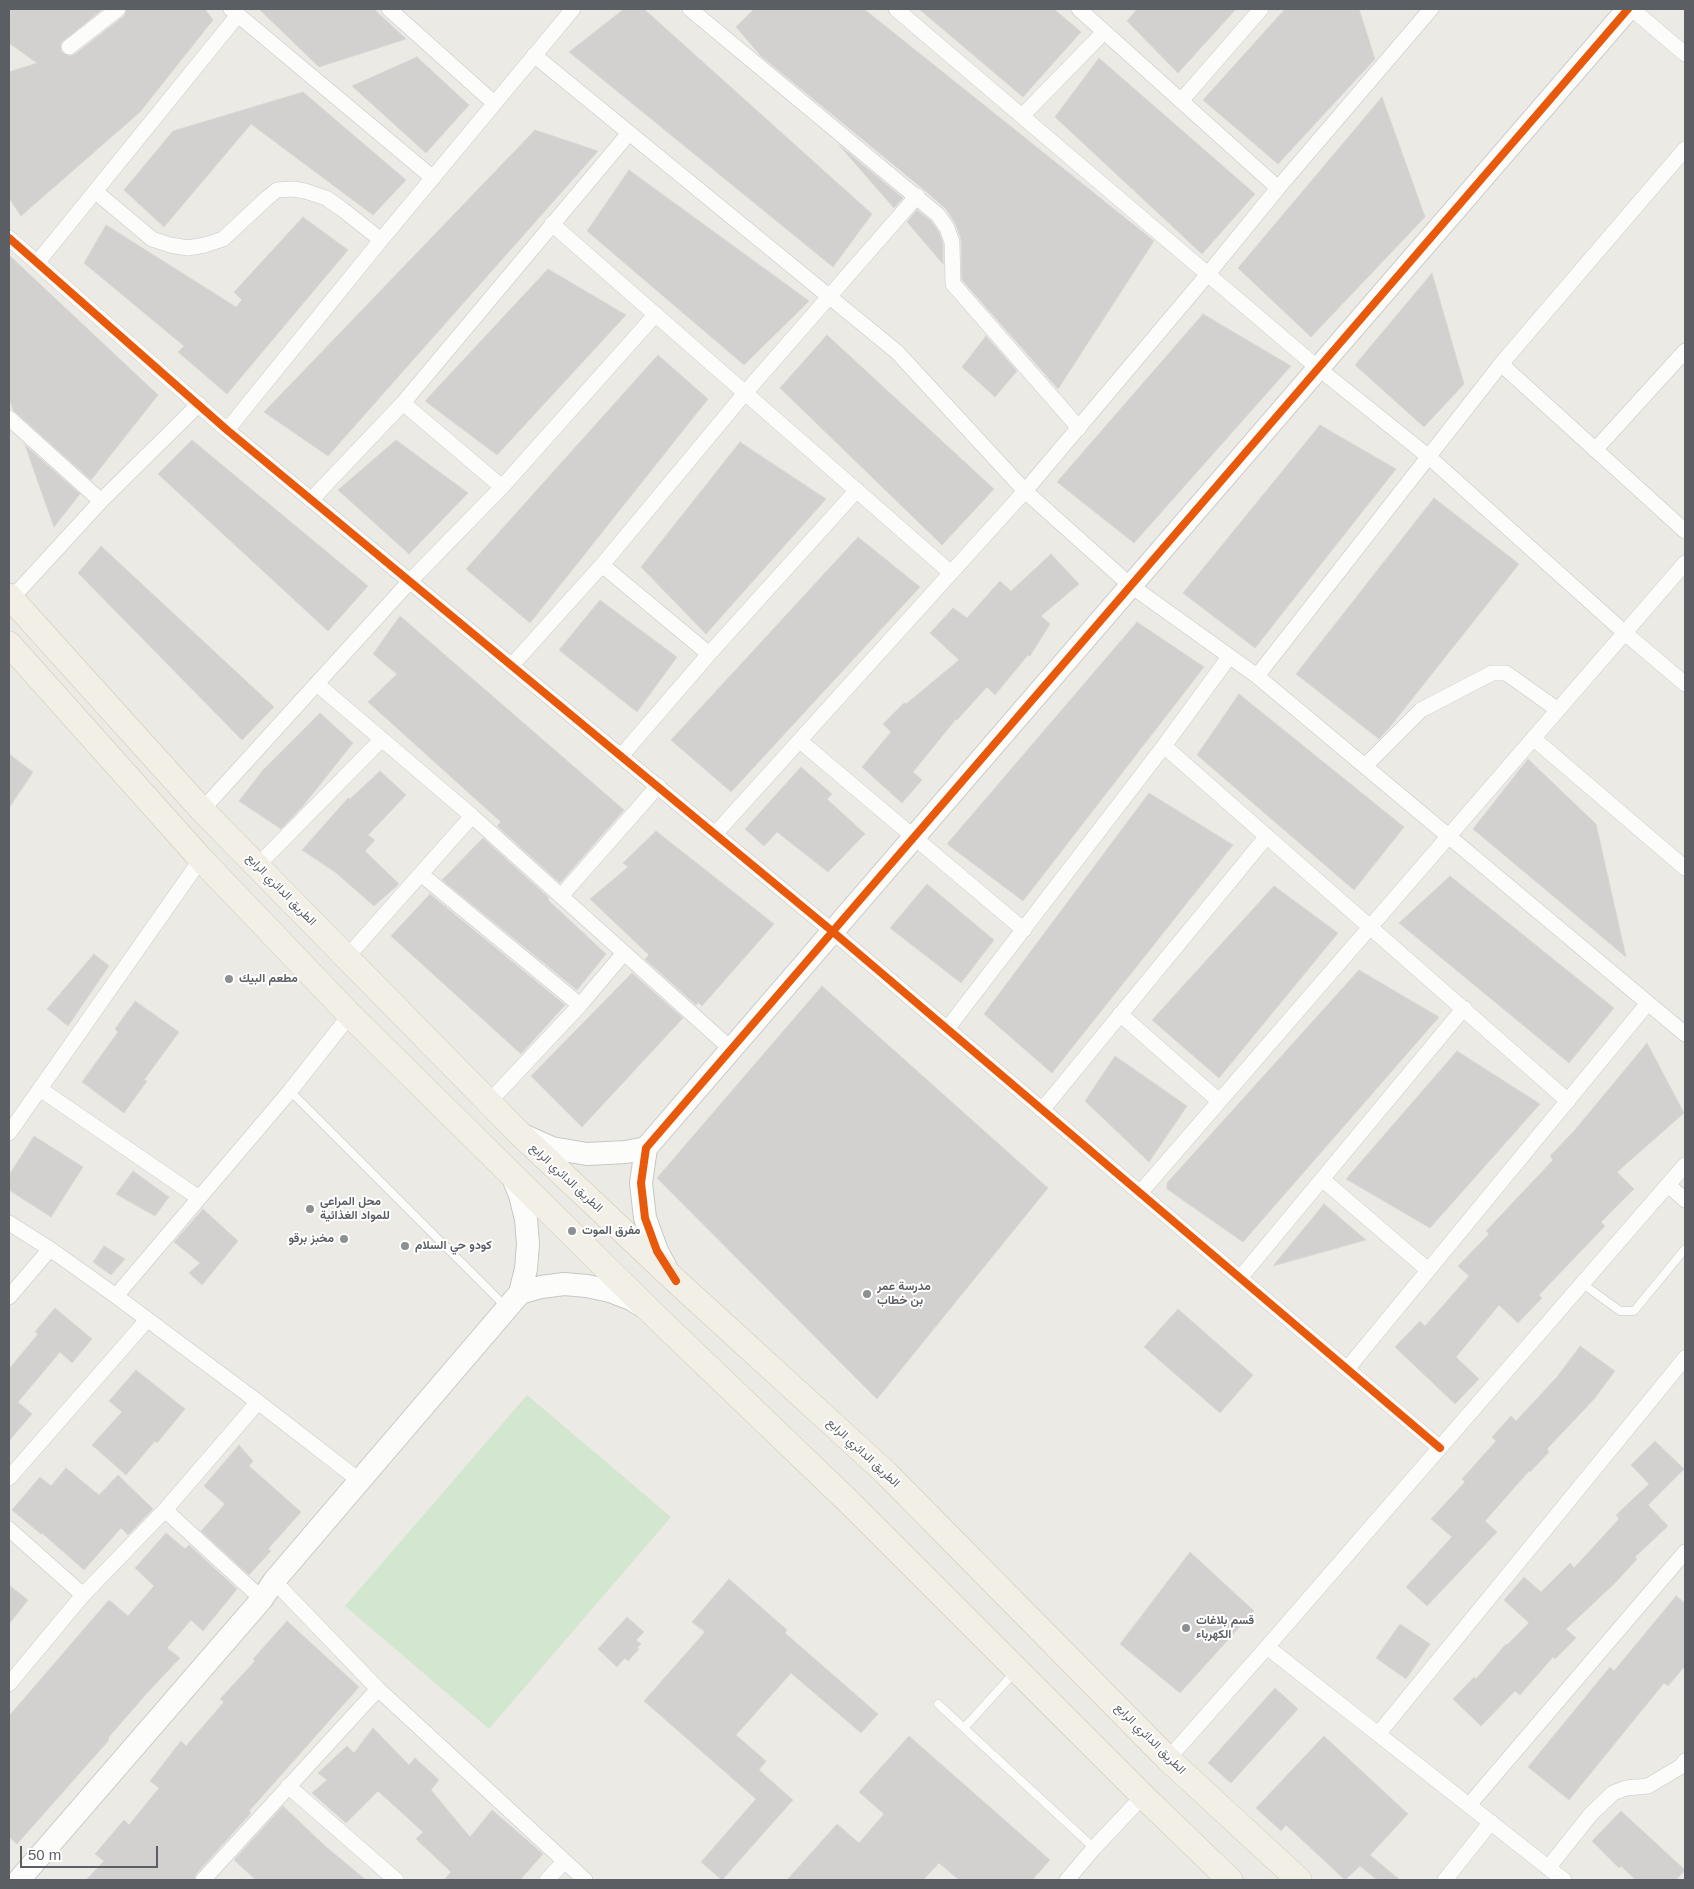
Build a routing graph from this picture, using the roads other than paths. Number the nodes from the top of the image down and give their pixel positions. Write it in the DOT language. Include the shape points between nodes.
graph roads {
  1 [pos="118,9"];
  2 [pos="389,9"];
  3 [pos="572,9"];
  4 [pos="690,9"];
  5 [pos="896,9"];
  6 [pos="1078,9"];
  7 [pos="1261,9"];
  8 [pos="1431,9"];
  9 [pos="1628,9"];
  10 [pos="1632,9"];
  11 [pos="235,12"];
  12 [pos="1104,32"];
  13 [pos="69,47"];
  14 [pos="1685,54"];
  15 [pos="534,55"];
  16 [pos="1182,101"];
  17 [pos="494,104"];
  18 [pos="1022,116"];
  19 [pos="629,133"];
  20 [pos="1685,149"];
  21 [pos="433,178"];
  22 [pos="1278,188"];
  23 [pos="96,192"];
  24 [pos="917,196"];
  25 [pos="552,224"];
  26 [pos="9,238"];
  27 [pos="381,240"];
  28 [pos="37,263"];
  29 [pos="1208,274"];
  30 [pos="830,297"];
  31 [pos="656,314"];
  32 [pos="1685,351"];
  33 [pos="1501,364"];
  34 [pos="1318,368"];
  35 [pos="745,393"];
  36 [pos="403,403"];
  37 [pos="199,404"];
  38 [pos="9,418"];
  39 [pos="1079,428"];
  40 [pos="227,430"];
  41 [pos="1595,450"];
  42 [pos="1428,457"];
  43 [pos="502,488"];
  44 [pos="857,490"];
  45 [pos="1026,491"];
  46 [pos="312,500"];
  47 [pos="102,501"];
  48 [pos="1685,531"];
  49 [pos="1685,563"];
  50 [pos="602,565"];
  51 [pos="951,573"];
  52 [pos="410,581"];
  53 [pos="1130,586"];
  54 [pos="10,597"];
  55 [pos="1624,633"];
  56 [pos="9,644"];
  57 [pos="709,654"];
  58 [pos="1229,657"];
  59 [pos="512,665"];
  60 [pos="1257,676"];
  61 [pos="317,684"];
  62 [pos="1685,684"];
  63 [pos="1558,710"];
  64 [pos="1532,738"];
  65 [pos="382,739"];
  66 [pos="800,741"];
  67 [pos="1164,746"];
  68 [pos="620,756"];
  69 [pos="1365,766"];
  70 [pos="658,786"];
  71 [pos="202,810"];
  72 [pos="472,816"];
  73 [pos="715,834"];
  74 [pos="1448,835"];
  75 [pos="914,836"];
  76 [pos="1267,836"];
  77 [pos="201,859"];
  78 [pos="258,866"];
  79 [pos="1685,868"];
  80 [pos="422,875"];
  81 [pos="561,896"];
  82 [pos="1370,926"];
  83 [pos="1024,930"];
  84 [pos="832,931"];
  85 [pos="624,953"];
  86 [pos="347,957"];
  87 [pos="1648,1003"];
  88 [pos="580,1005"];
  89 [pos="1464,1008"];
  90 [pos="1120,1014"];
  91 [pos="350,1016"];
  92 [pos="947,1029"];
  93 [pos="1685,1034"];
  94 [pos="731,1049"];
  95 [pos="40,1088"];
  96 [pos="290,1091"];
  97 [pos="1219,1101"];
  98 [pos="1568,1101"];
  99 [pos="489,1102"];
  100 [pos="1042,1110"];
  101 [pos="9,1133"];
  102 [pos="520,1133"];
  103 [pos="646,1148"];
  104 [pos="1685,1165"];
  105 [pos="511,1172"];
  106 [pos="1322,1179"];
  107 [pos="1668,1184"];
  108 [pos="1140,1193"];
  109 [pos="199,1198"];
  110 [pos="1685,1200"];
  111 [pos="9,1223"];
  112 [pos="50,1249"];
  113 [pos="1685,1249"];
  114 [pos="1428,1270"];
  115 [pos="1240,1278"];
  116 [pos="676,1281"];
  117 [pos="1583,1284"];
  118 [pos="116,1296"];
  119 [pos="9,1297"];
  120 [pos="514,1301"];
  121 [pos="651,1312"];
  122 [pos="147,1320"];
  123 [pos="1683,1364"];
  124 [pos="1347,1369"];
  125 [pos="258,1402"];
  126 [pos="1440,1448"];
  127 [pos="9,1478"];
  128 [pos="360,1481"];
  129 [pos="165,1510"];
  130 [pos="9,1529"];
  131 [pos="1685,1552"];
  132 [pos="268,1590"];
  133 [pos="83,1595"];
  134 [pos="1267,1647"];
  135 [pos="1017,1670"];
  136 [pos="9,1684"];
  137 [pos="378,1689"];
  138 [pos="938,1704"];
  139 [pos="964,1728"];
  140 [pos="1379,1733"];
  141 [pos="1168,1759"];
  142 [pos="1685,1761"];
  143 [pos="288,1786"];
  144 [pos="1143,1796"];
  145 [pos="1469,1805"];
  146 [pos="1491,1822"];
  147 [pos="1094,1848"];
  148 [pos="564,1862"];
  149 [pos="1548,1868"];
  150 [pos="391,1879"];
  151 [pos="19,1880"];
  152 [pos="203,1880"];
  153 [pos="547,1880"];
  154 [pos="585,1880"];
  155 [pos="1067,1880"];
  156 [pos="1230,1880"];
  157 [pos="1299,1880"];
  158 [pos="1445,1880"];
  159 [pos="1564,1880"];
  1 -- 13 [label="street"];
  2 -- 17 [label="street"];
  3 -- 15 [label="street"];
  4 -- 24 [label="street"];
  5 -- 18 [label="street"];
  6 -- 12 [label="street"];
  7 -- 16 [label="street"];
  8 -- 22 [label="street"];
  9 -- 34 [label="street"];
  10 -- 14 [label="street"];
  11 -- 21 [label="street"];
  11 -- 23 [label="street"];
  12 -- 16 [label="street"];
  12 -- 18 [label="street"];
  15 -- 17 [label="street"];
  15 -- 19 [label="street"];
  16 -- 22 [label="street"];
  17 -- 21 [label="street"];
  18 -- 29 [label="street"];
  19 -- 25 [label="street"];
  19 -- 30 [label="street"];
  20 -- 33 [label="street"];
  21 -- 27 [label="street"];
  22 -- 29 [label="street"];
  23 -- 27 [label="street" via="152,239 170,245 188,248 223,239 277,190 293,189 326,198"];
  23 -- 28 [label="street"];
  24 -- 30 [label="street"];
  24 -- 39 [label="street" via="947,228 952,242 953,284 957,291"];
  25 -- 31 [label="street"];
  25 -- 36 [label="street"];
  26 -- 28 [label="street"];
  27 -- 40 [label="street"];
  28 -- 37 [label="street"];
  29 -- 34 [label="street"];
  29 -- 39 [label="street"];
  30 -- 35 [label="street"];
  30 -- 45 [label="street" via="897,352"];
  31 -- 35 [label="street"];
  31 -- 43 [label="street"];
  32 -- 41 [label="street"];
  33 -- 41 [label="street"];
  33 -- 42 [label="street"];
  34 -- 42 [label="street"];
  34 -- 53 [label="street"];
  35 -- 44 [label="street"];
  35 -- 50 [label="street"];
  36 -- 43 [label="street"];
  36 -- 46 [label="street"];
  37 -- 40 [label="street"];
  37 -- 47 [label="street"];
  38 -- 47 [label="street"];
  39 -- 45 [label="street"];
  40 -- 46 [label="street"];
  41 -- 48 [label="street"];
  42 -- 55 [label="street"];
  42 -- 60 [label="street"];
  43 -- 52 [label="street"];
  44 -- 51 [label="street"];
  44 -- 57 [label="street"];
  45 -- 51 [label="street"];
  45 -- 53 [label="street"];
  46 -- 52 [label="street"];
  47 -- 54 [label="street"];
  49 -- 55 [label="street"];
  50 -- 57 [label="street"];
  50 -- 59 [label="street"];
  51 -- 66 [label="street"];
  52 -- 59 [label="street"];
  52 -- 61 [label="street"];
  53 -- 58 [label="street"];
  53 -- 75 [label="street"];
  54 -- 71 [label="main road, الطريق الدائري الرابع"];
  55 -- 62 [label="street"];
  55 -- 63 [label="street"];
  56 -- 77 [label="main road"];
  57 -- 68 [label="street"];
  58 -- 60 [label="street"];
  58 -- 67 [label="street"];
  59 -- 68 [label="street"];
  60 -- 69 [label="street"];
  61 -- 65 [label="street"];
  61 -- 71 [label="street"];
  63 -- 64 [label="street"];
  63 -- 69 [label="street" via="1506,673 1492,673 1420,710"];
  64 -- 74 [label="street"];
  64 -- 79 [label="street"];
  65 -- 72 [label="street"];
  65 -- 78 [label="street"];
  66 -- 73 [label="street"];
  66 -- 75 [label="street"];
  67 -- 76 [label="street"];
  67 -- 83 [label="street"];
  68 -- 70 [label="street"];
  69 -- 74 [label="street"];
  70 -- 73 [label="street"];
  70 -- 81 [label="street"];
  71 -- 78 [label="main road, الطريق الدائري الرابع"];
  72 -- 80 [label="street"];
  72 -- 81 [label="street"];
  73 -- 84 [label="street"];
  74 -- 82 [label="street"];
  74 -- 87 [label="street"];
  75 -- 83 [label="street"];
  75 -- 84 [label="street"];
  76 -- 82 [label="street"];
  76 -- 90 [label="street"];
  77 -- 91 [label="main road"];
  77 -- 95 [label="street"];
  78 -- 86 [label="main road, الطريق الدائري الرابع"];
  80 -- 86 [label="street"];
  80 -- 88 [label="street"];
  81 -- 85 [label="street"];
  82 -- 89 [label="street"];
  82 -- 97 [label="street"];
  83 -- 92 [label="street"];
  84 -- 92 [label="street"];
  84 -- 94 [label="street"];
  85 -- 88 [label="street"];
  85 -- 94 [label="street"];
  86 -- 99 [label="main road, الطريق الدائري الرابع"];
  87 -- 93 [label="street"];
  87 -- 98 [label="street"];
  88 -- 99 [label="street"];
  89 -- 98 [label="street"];
  89 -- 106 [label="street"];
  90 -- 97 [label="street"];
  90 -- 100 [label="street"];
  91 -- 96 [label="street"];
  91 -- 105 [label="main road"];
  92 -- 100 [label="street"];
  94 -- 103 [label="street"];
  95 -- 101 [label="street"];
  95 -- 109 [label="street"];
  96 -- 109 [label="street"];
  96 -- 120 [label="lane"];
  97 -- 108 [label="street"];
  98 -- 114 [label="street"];
  99 -- 102 [label="main road, الطريق الدائري الرابع"];
  100 -- 108 [label="street"];
  102 -- 103 [label="street" via="552,1148 587,1154"];
  102 -- 116 [label="main road, الطريق الدائري الرابع"];
  103 -- 116 [label="street" via="641,1183 645,1218 656,1251"];
  104 -- 107 [label="street"];
  105 -- 120 [label="street" via="526,1219 528,1244 527,1261"];
  105 -- 121 [label="main road"];
  106 -- 114 [label="street"];
  106 -- 115 [label="street"];
  107 -- 110 [label="street"];
  107 -- 117 [label="street"];
  108 -- 115 [label="street"];
  109 -- 118 [label="street"];
  111 -- 112 [label="street"];
  112 -- 118 [label="street"];
  112 -- 119 [label="street"];
  113 -- 117 [label="lane" via="1634,1310 1620,1311"];
  114 -- 124 [label="street"];
  115 -- 124 [label="street"];
  116 -- 141 [label="main road, الطريق الدائري الرابع" via="885,1472"];
  117 -- 126 [label="street"];
  118 -- 122 [label="street"];
  120 -- 121 [label="street" via="548,1286 564,1284 617,1294"];
  120 -- 128 [label="street"];
  121 -- 135 [label="main road" via="849,1502"];
  122 -- 125 [label="street"];
  122 -- 127 [label="street"];
  123 -- 140 [label="street"];
  124 -- 126 [label="street"];
  125 -- 128 [label="street"];
  125 -- 129 [label="street"];
  126 -- 134 [label="street"];
  128 -- 132 [label="street"];
  129 -- 132 [label="street"];
  129 -- 133 [label="street"];
  130 -- 133 [label="street"];
  131 -- 145 [label="street"];
  132 -- 137 [label="street"];
  132 -- 151 [label="street"];
  133 -- 136 [label="street"];
  134 -- 140 [label="street"];
  134 -- 141 [label="street"];
  135 -- 139 [label="lane"];
  135 -- 144 [label="main road"];
  137 -- 143 [label="street"];
  137 -- 148 [label="street"];
  138 -- 139 [label="lane"];
  139 -- 147 [label="lane"];
  140 -- 145 [label="street"];
  141 -- 157 [label="main road, الطريق الدائري الرابع"];
  142 -- 149 [label="street" via="1648,1786 1613,1793 1591,1814"];
  143 -- 150 [label="street"];
  143 -- 152 [label="street"];
  144 -- 147 [label="street"];
  144 -- 156 [label="main road"];
  145 -- 146 [label="street"];
  146 -- 149 [label="street"];
  146 -- 158 [label="street"];
  147 -- 155 [label="street"];
  148 -- 153 [label="street"];
  148 -- 154 [label="street"];
  149 -- 159 [label="street"];
}
